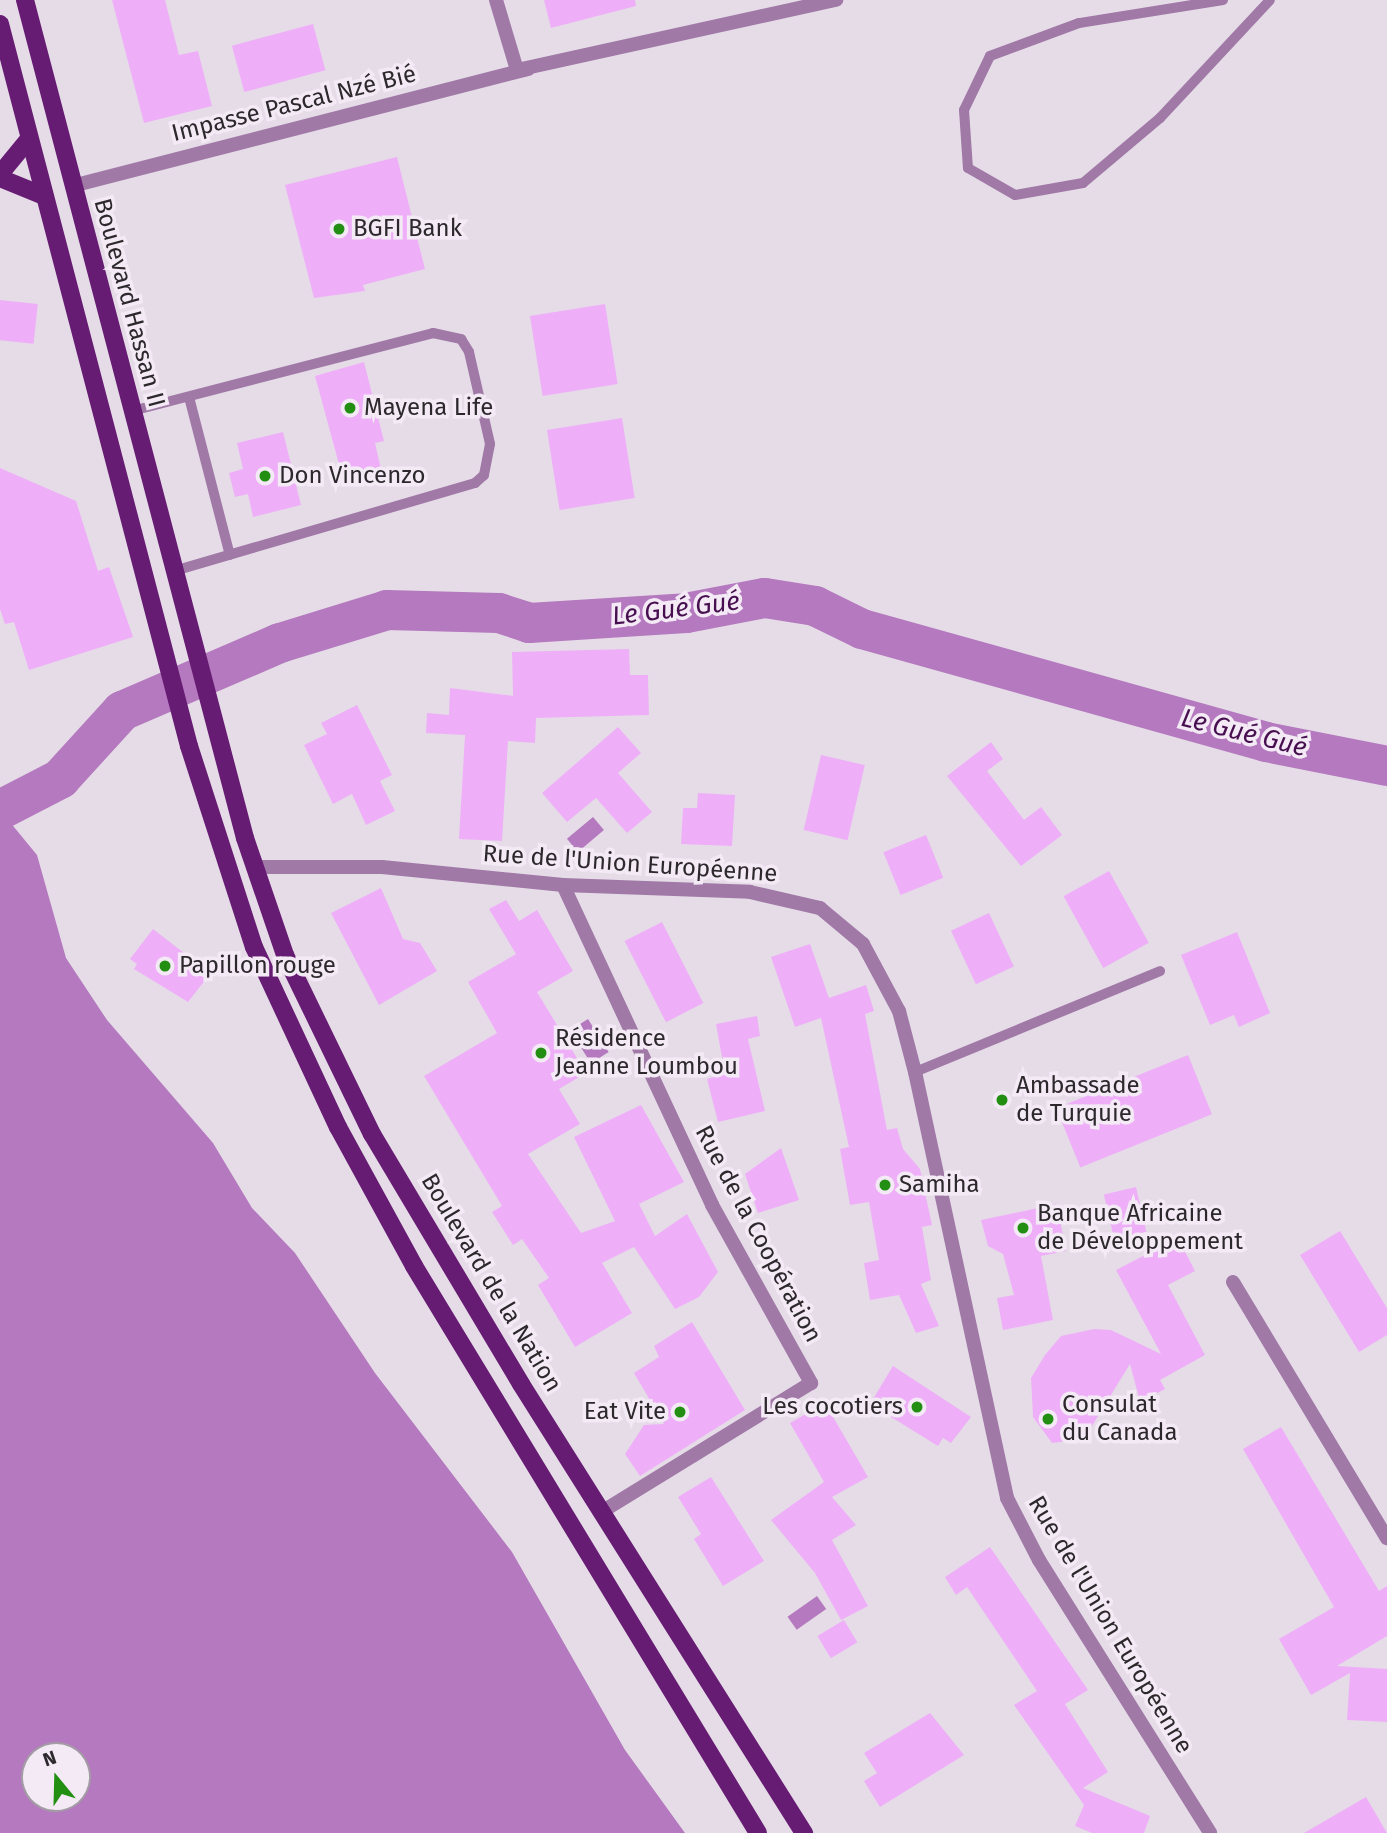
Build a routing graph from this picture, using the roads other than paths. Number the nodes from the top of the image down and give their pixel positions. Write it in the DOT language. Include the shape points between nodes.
graph roads {
  1 [pos="25,0"];
  2 [pos="496,0"];
  3 [pos="836,0"];
  4 [pos="1223,0"];
  5 [pos="1270,0"];
  6 [pos="0,24"];
  7 [pos="522,70"];
  8 [pos="29,139"];
  9 [pos="0,176"];
  10 [pos="72,186"];
  11 [pos="44,196"];
  12 [pos="189,397"];
  13 [pos="132,411"];
  14 [pos="230,555"];
  15 [pos="174,572"];
  16 [pos="214,721"];
  17 [pos="253,867"];
  18 [pos="563,885"];
  19 [pos="1160,971"];
  20 [pos="915,1072"];
  21 [pos="1233,1282"];
  22 [pos="603,1511"];
  23 [pos="1387,1538"];
  24 [pos="758,1833"];
  25 [pos="804,1833"];
  26 [pos="1210,1833"];
  1 -- 10 [label="main road, Boulevard Hassan II"];
  2 -- 7 [label="street"];
  3 -- 7 [label="street, Impasse Pascal Nzé Bié"];
  4 -- 5 [label="lane" via="1079,23 990,56 964,110 968,167 1015,195 1083,183 1160,118"];
  6 -- 8 [label="main road"];
  7 -- 10 [label="street, Impasse Pascal Nzé Bié"];
  8 -- 9 [label="main road"];
  8 -- 11 [label="main road"];
  9 -- 11 [label="main road"];
  10 -- 13 [label="main road, Boulevard Hassan II"];
  11 -- 24 [label="main road" via="189,746 249,934 338,1127 564,1522"];
  12 -- 13 [label="lane"];
  12 -- 14 [label="lane"];
  12 -- 14 [label="lane" via="433,333 461,339 469,352 490,444 484,475 475,483"];
  13 -- 15 [label="main road, Boulevard Hassan II"];
  14 -- 15 [label="lane"];
  15 -- 16 [label="main road, Boulevard Hassan II"];
  16 -- 17 [label="main road, Boulevard de la Nation"];
  17 -- 18 [label="street, Rue de l'Union Européenne" via="382,867"];
  17 -- 22 [label="main road, Boulevard de la Nation" via="285,955 353,1101"];
  18 -- 20 [label="street, Rue de l'Union Européenne" via="750,892 820,908 863,944 879,967 899,1011"];
  18 -- 22 [label="street, Rue de la Coopération" via="712,1205 811,1383"];
  19 -- 20 [label="lane"];
  20 -- 26 [label="street, Rue de l'Union Européenne" via="1007,1498 1039,1560"];
  21 -- 23 [label="street"];
  22 -- 25 [label="main road, Boulevard de la Nation"];
}
